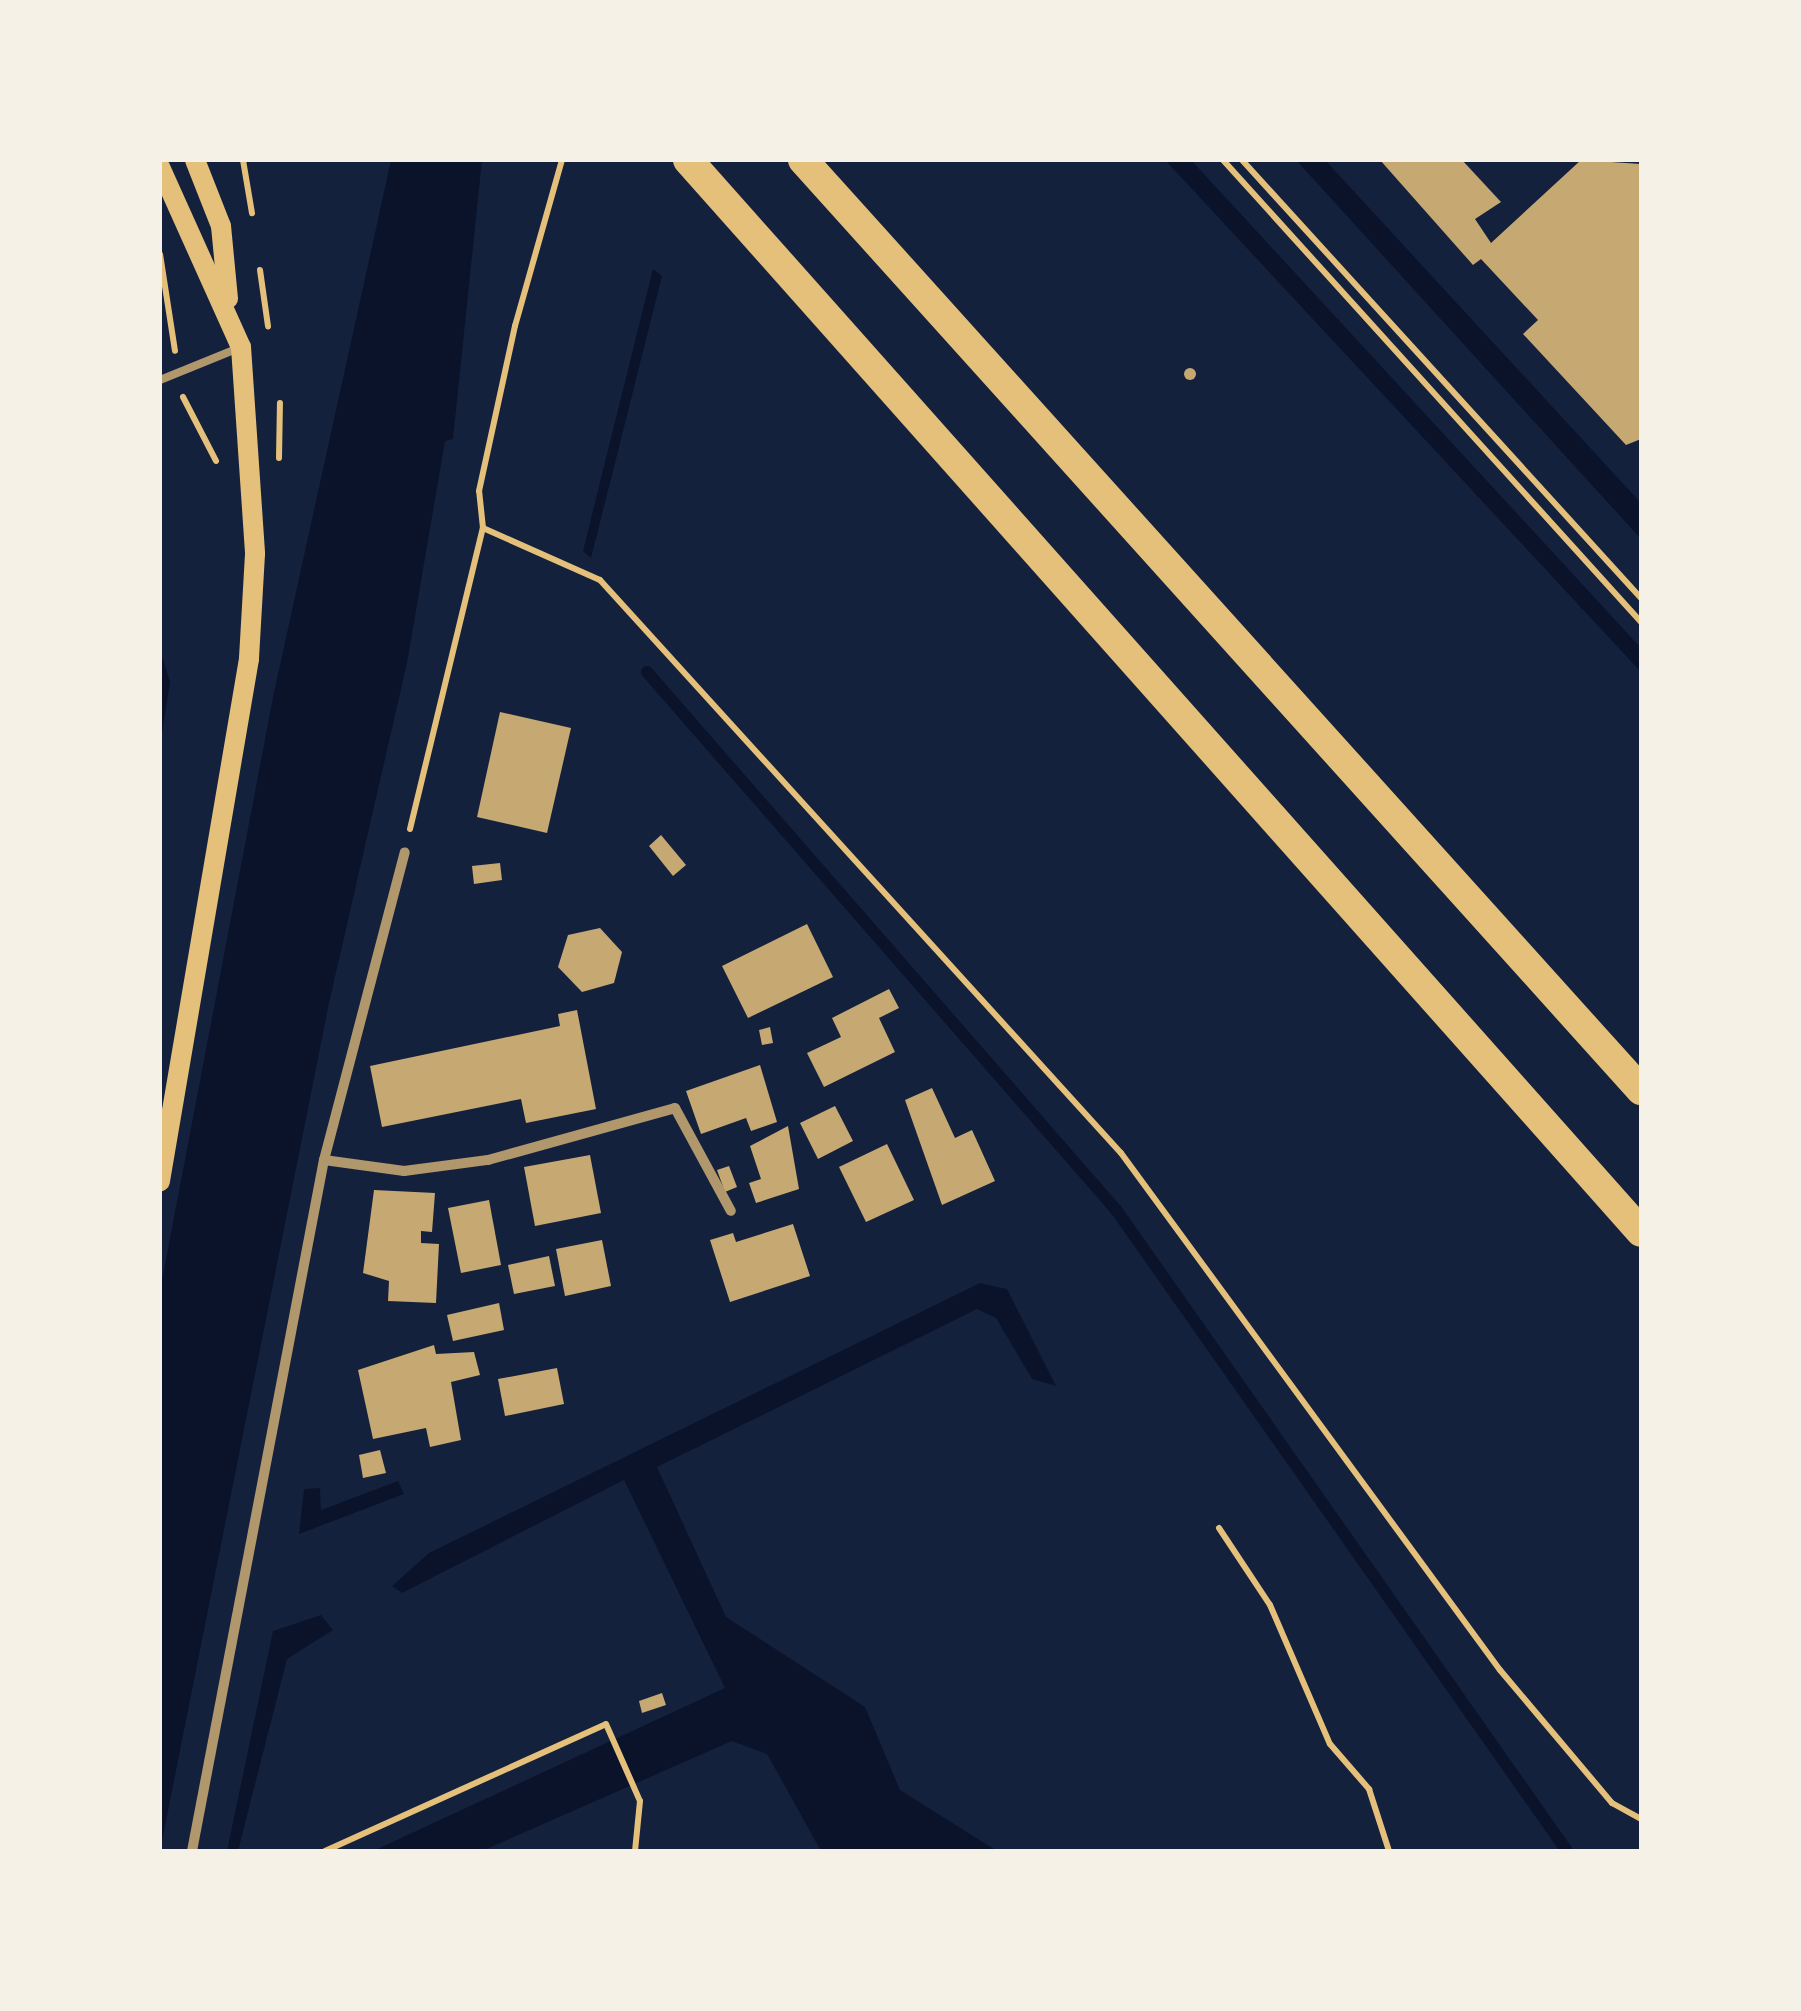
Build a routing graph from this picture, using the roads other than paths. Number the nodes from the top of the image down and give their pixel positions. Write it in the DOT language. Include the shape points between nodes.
graph roads {
  1 [pos="195,160"];
  2 [pos="688,160"];
  3 [pos="803,160"];
  4 [pos="160,167"];
  5 [pos="229,310"];
  6 [pos="241,347"];
  7 [pos="160,380"];
  8 [pos="405,852"];
  9 [pos="1641,1090"];
  10 [pos="324,1160"];
  11 [pos="160,1182"];
  12 [pos="731,1212"];
  13 [pos="1641,1232"];
  14 [pos="192,1851"];
  1 -- 5 [label="main road" via="221,226"];
  2 -- 13 [label="highway"];
  3 -- 9 [label="highway"];
  4 -- 5 [label="main road"];
  5 -- 6 [label="main road"];
  6 -- 7 [label="lane"];
  6 -- 11 [label="main road" via="254,554 250,659"];
  8 -- 10 [label="street"];
  10 -- 12 [label="street" via="404,1171 488,1160 675,1108"];
  10 -- 14 [label="street"];
}
